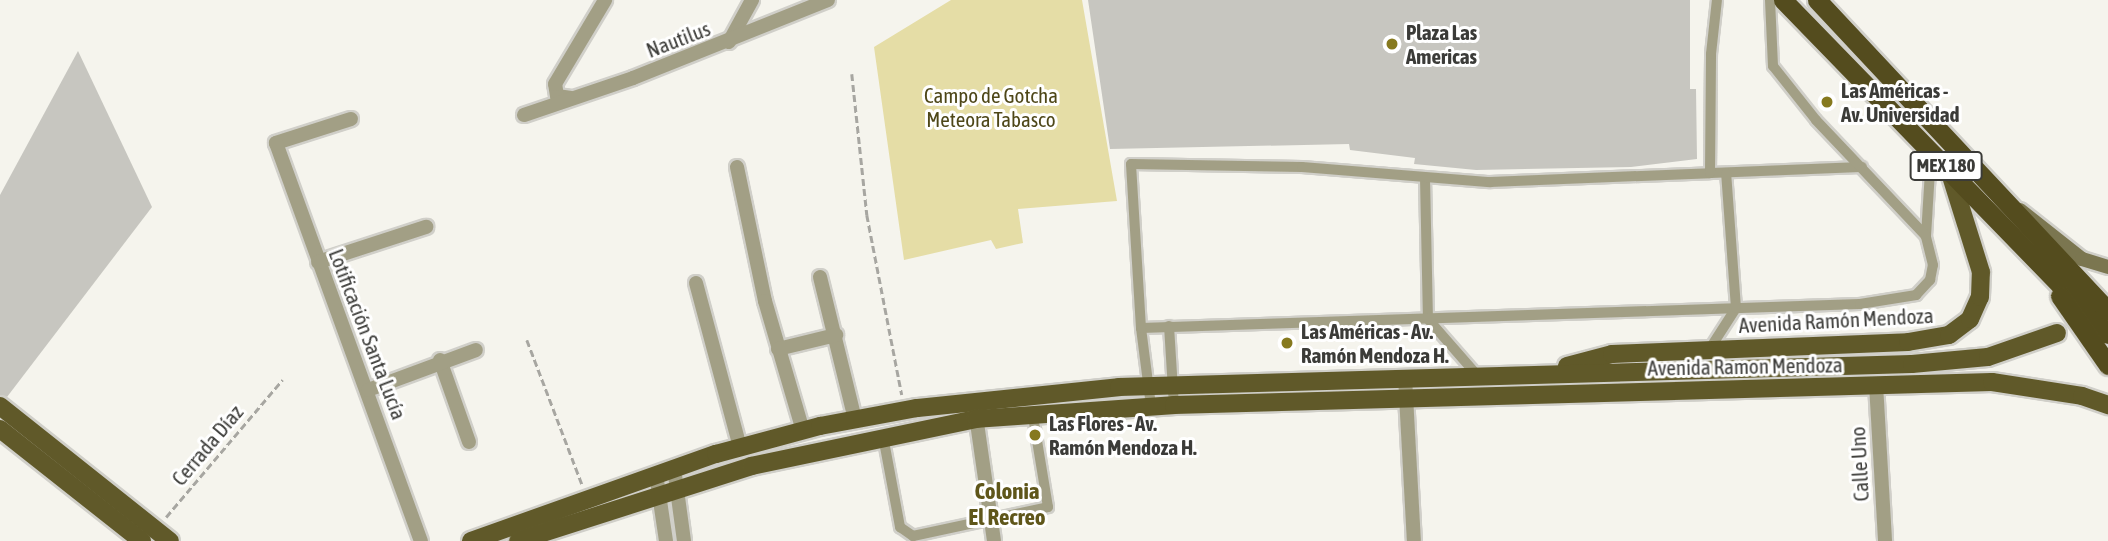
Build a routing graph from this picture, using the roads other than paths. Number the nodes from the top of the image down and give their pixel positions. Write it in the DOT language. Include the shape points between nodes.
graph roads {
  1 [pos="605,0"];
  2 [pos="752,0"];
  3 [pos="828,0"];
  4 [pos="1717,0"];
  5 [pos="1770,0"];
  6 [pos="1783,0"];
  7 [pos="1817,0"];
  8 [pos="729,42"];
  9 [pos="579,97"];
  10 [pos="524,115"];
  11 [pos="351,120"];
  12 [pos="1931,151"];
  13 [pos="737,167"];
  14 [pos="1862,167"];
  15 [pos="1949,169"];
  16 [pos="1710,173"];
  17 [pos="1726,173"];
  18 [pos="1424,178"];
  19 [pos="2007,203"];
  20 [pos="426,226"];
  21 [pos="1926,236"];
  22 [pos="2029,249"];
  23 [pos="318,262"];
  24 [pos="2108,267"];
  25 [pos="820,277"];
  26 [pos="696,283"];
  27 [pos="1736,308"];
  28 [pos="2108,312"];
  29 [pos="1428,319"];
  30 [pos="1169,326"];
  31 [pos="1140,328"];
  32 [pos="2057,333"];
  33 [pos="2108,334"];
  34 [pos="836,335"];
  35 [pos="476,349"];
  36 [pos="778,349"];
  37 [pos="1709,349"];
  38 [pos="440,360"];
  39 [pos="2108,365"];
  40 [pos="1544,373"];
  41 [pos="1477,375"];
  42 [pos="1405,377"];
  43 [pos="1172,384"];
  44 [pos="1876,384"];
  45 [pos="1147,385"];
  46 [pos="369,390"];
  47 [pos="1406,397"];
  48 [pos="1174,405"];
  49 [pos="2108,405"];
  50 [pos="1151,406"];
  51 [pos="3,407"];
  52 [pos="975,410"];
  53 [pos="1032,416"];
  54 [pos="855,420"];
  55 [pos="0,429"];
  56 [pos="803,431"];
  57 [pos="883,436"];
  58 [pos="469,442"];
  59 [pos="740,447"];
  60 [pos="674,468"];
  61 [pos="658,483"];
  62 [pos="677,486"];
  63 [pos="992,521"];
  64 [pos="142,541"];
  65 [pos="170,541"];
  66 [pos="421,541"];
  67 [pos="471,541"];
  68 [pos="518,541"];
  69 [pos="666,541"];
  70 [pos="684,541"];
  71 [pos="994,541"];
  72 [pos="1414,541"];
  73 [pos="1885,541"];
  1 -- 9 [label="street" via="554,87 557,96"];
  2 -- 8 [label="street"];
  3 -- 8 [label="street, Nautilus"];
  4 -- 16 [label="lane" via="1711,54"];
  5 -- 14 [label="lane" via="1773,66"];
  6 -- 12 [label="highway, MEX 180"];
  7 -- 19 [label="highway, MEX 180"];
  8 -- 9 [label="street, Nautilus"];
  9 -- 10 [label="street, Nautilus"];
  11 -- 23 [label="street, Lotificación Santa Lucía" via="276,143"];
  12 -- 15 [label="highway, MEX 180"];
  12 -- 21 [label="lane"];
  13 -- 36 [label="street"];
  14 -- 17 [label="lane"];
  14 -- 21 [label="lane"];
  15 -- 22 [label="highway, MEX 180"];
  15 -- 37 [label="main road, Avenida Ramón Mendoza" via="1982,272 1980,297 1970,319 1949,335 1908,342"];
  16 -- 17 [label="lane"];
  16 -- 18 [label="lane" via="1508,182"];
  17 -- 27 [label="lane"];
  18 -- 29 [label="lane"];
  18 -- 31 [label="lane" via="1302,167 1131,163"];
  19 -- 24 [label="main road" via="2032,216 2082,259"];
  19 -- 28 [label="highway, MEX 180"];
  20 -- 23 [label="street"];
  21 -- 27 [label="lane" via="1933,265 1930,280 1916,295 1893,302"];
  22 -- 33 [label="highway, MEX 180"];
  22 -- 39 [label="highway"];
  23 -- 46 [label="street, Lotificación Santa Lucía"];
  25 -- 34 [label="street"];
  26 -- 59 [label="street"];
  27 -- 29 [label="lane"];
  27 -- 37 [label="lane"];
  29 -- 30 [label="lane"];
  29 -- 41 [label="lane"];
  30 -- 31 [label="lane"];
  30 -- 43 [label="lane"];
  31 -- 45 [label="lane"];
  32 -- 40 [label="main road" via="1988,357 1912,364"];
  34 -- 36 [label="street"];
  34 -- 54 [label="street"];
  35 -- 38 [label="street"];
  36 -- 56 [label="street"];
  37 -- 40 [label="main road, Avenida Ramón Mendoza" via="1612,354"];
  38 -- 46 [label="street"];
  38 -- 58 [label="street"];
  40 -- 41 [label="main road"];
  41 -- 42 [label="main road"];
  42 -- 43 [label="main road"];
  42 -- 47 [label="street"];
  43 -- 45 [label="main road"];
  43 -- 48 [label="lane"];
  44 -- 47 [label="main road, Avenida Ramon Mendoza"];
  44 -- 49 [label="main road, Avenida Ramon Mendoza" via="1992,382 2082,396"];
  44 -- 73 [label="street, Calle Uno"];
  45 -- 50 [label="lane"];
  45 -- 52 [label="main road"];
  46 -- 66 [label="street, Lotificación Santa Lucía"];
  47 -- 48 [label="main road, Avenida Ramon Mendoza"];
  47 -- 72 [label="street"];
  48 -- 50 [label="main road, Avenida Ramon Mendoza"];
  50 -- 53 [label="main road, Avenida Ramon Mendoza"];
  51 -- 65 [label="main road"];
  52 -- 53 [label="main road, Avenida Ramon Mendoza"];
  52 -- 54 [label="main road" via="905,410"];
  52 -- 57 [label="main road"];
  52 -- 63 [label="street"];
  53 -- 63 [label="lane" via="1048,507"];
  54 -- 56 [label="main road"];
  55 -- 64 [label="main road"];
  56 -- 59 [label="main road"];
  57 -- 62 [label="main road"];
  57 -- 63 [label="lane" via="902,532 913,536"];
  59 -- 60 [label="main road"];
  60 -- 61 [label="main road"];
  60 -- 62 [label="street"];
  61 -- 62 [label="main road"];
  61 -- 67 [label="main road" via="587,498"];
  61 -- 68 [label="main road"];
  61 -- 69 [label="street"];
  62 -- 70 [label="street"];
  63 -- 71 [label="street"];
}
